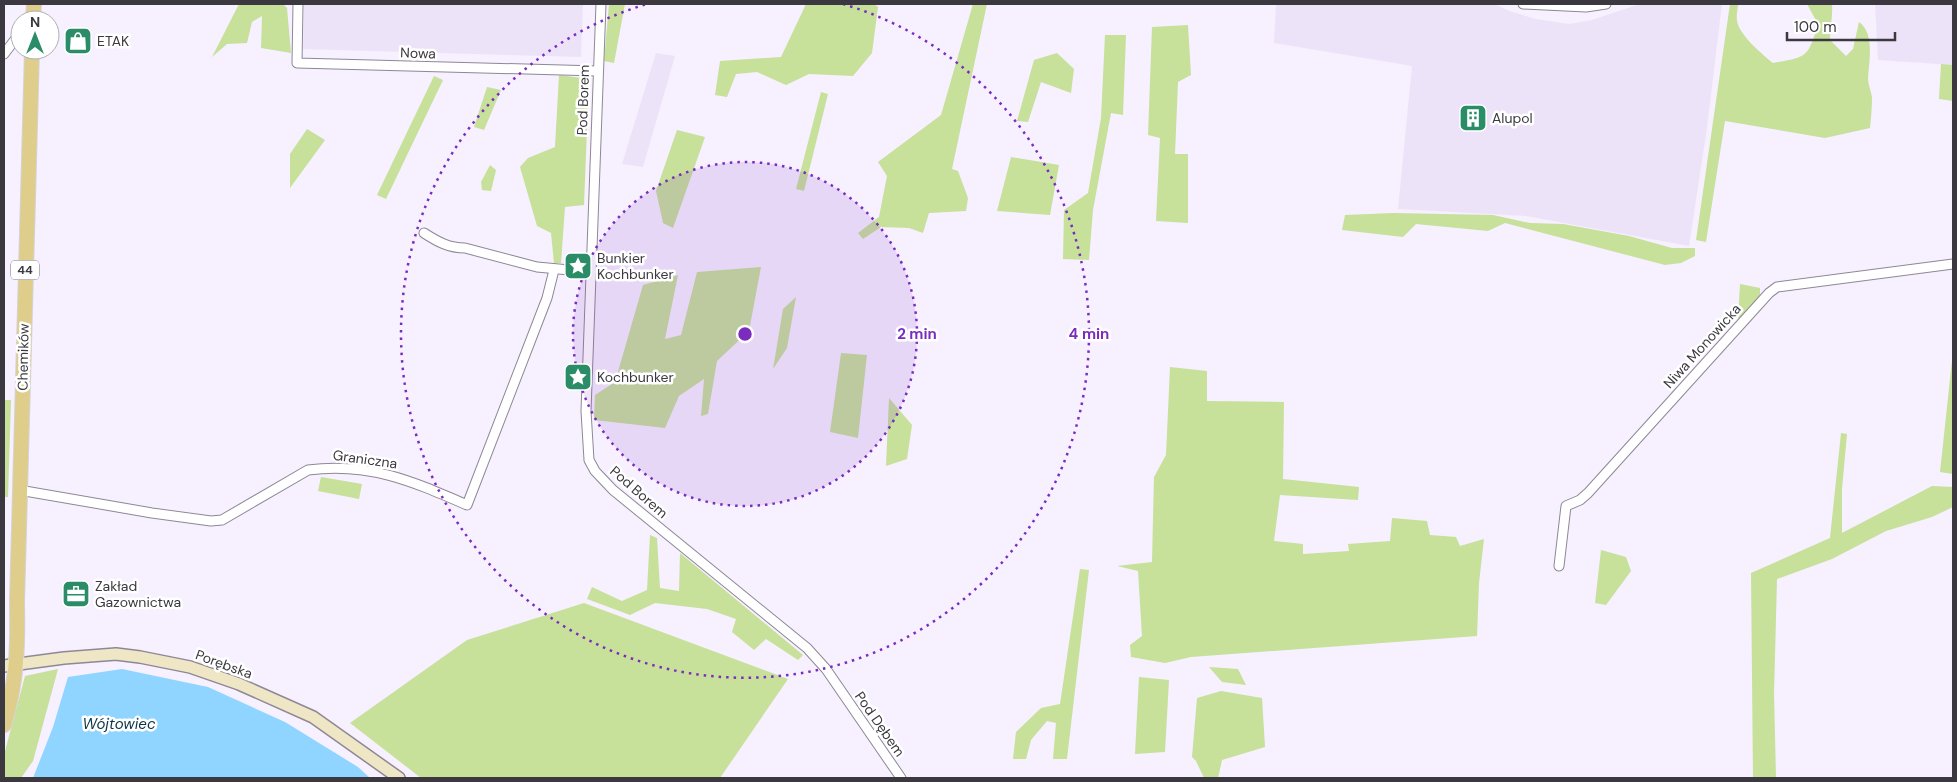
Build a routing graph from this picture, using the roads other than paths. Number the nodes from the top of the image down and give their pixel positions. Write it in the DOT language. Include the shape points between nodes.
graph roads {
  1 [pos="298,4"];
  2 [pos="601,4"];
  3 [pos="1523,4"];
  4 [pos="1606,4"];
  5 [pos="1558,5"];
  6 [pos="32,60"];
  7 [pos="598,72"];
  8 [pos="424,233"];
  9 [pos="1953,264"];
  10 [pos="554,270"];
  11 [pos="591,272"];
  12 [pos="20,490"];
  13 [pos="1558,566"];
  14 [pos="10,665"];
  15 [pos="836,686"];
  16 [pos="4,725"];
  17 [pos="398,778"];
  18 [pos="901,778"];
  1 -- 7 [label="street, Nowa" via="297,63"];
  2 -- 7 [label="street, Pod Borem"];
  3 -- 5 [label="street"];
  4 -- 5 [label="street" via="1586,7"];
  6 -- 12 [label="main road, Chemików / 44"];
  7 -- 11 [label="street, Pod Borem"];
  8 -- 10 [label="street" via="454,248"];
  9 -- 13 [label="street, Niwa Monowicka" via="1777,287 1769,293 1588,493 1566,506"];
  10 -- 11 [label="street"];
  10 -- 12 [label="street, Graniczna" via="548,298 467,504 397,477 355,469 324,468 308,470 222,520 152,513"];
  11 -- 15 [label="street, Pod Borem" via="586,411 589,460 595,471 613,490 807,648"];
  12 -- 14 [label="main road, Chemików / 44"];
  14 -- 16 [label="main road, 44" via="15,682"];
  14 -- 17 [label="street, Porębska" via="116,654 190,667 239,684 313,717"];
  15 -- 18 [label="street, Pod Dębem"];
}
